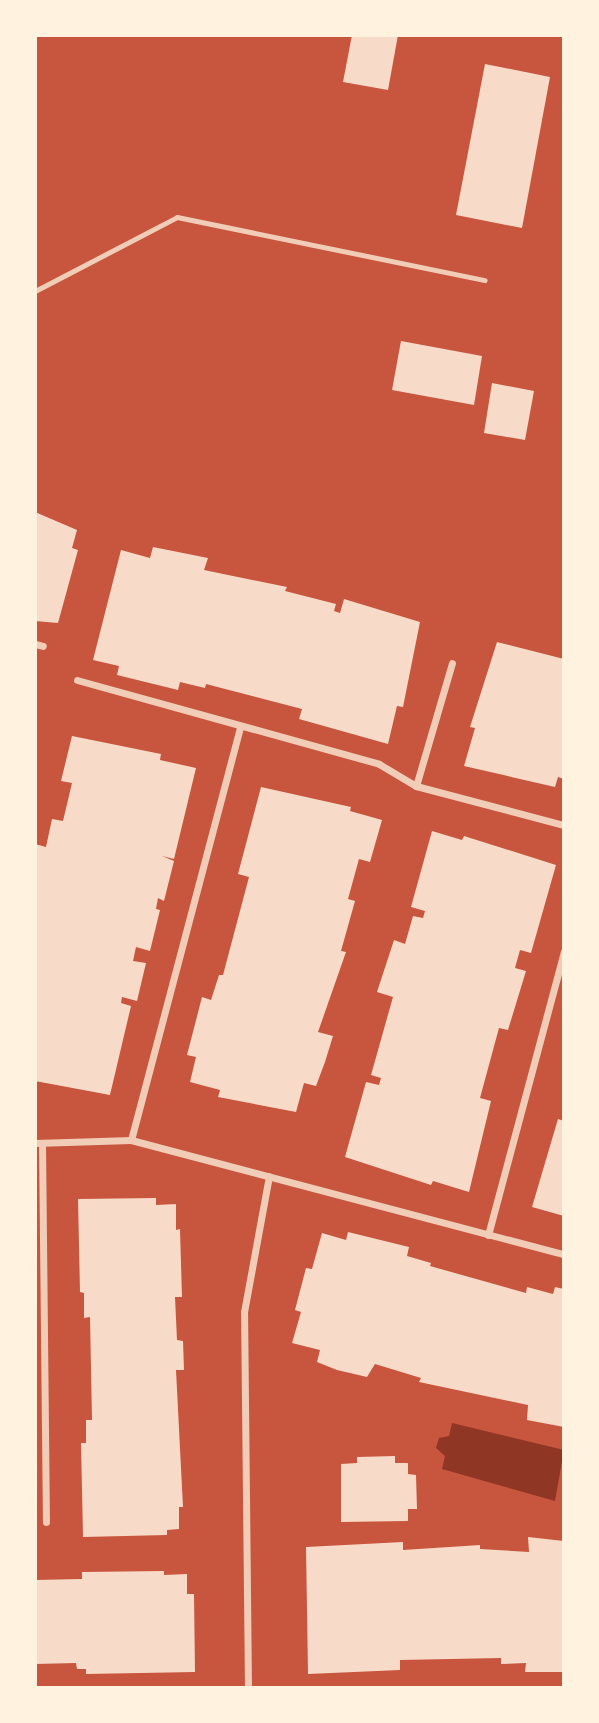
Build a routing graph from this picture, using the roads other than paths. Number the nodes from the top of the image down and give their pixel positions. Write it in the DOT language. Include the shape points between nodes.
graph roads {
  1 [pos="485,279"];
  2 [pos="35,291"];
  3 [pos="452,663"];
  4 [pos="77,680"];
  5 [pos="240,726"];
  6 [pos="416,786"];
  7 [pos="564,825"];
  8 [pos="564,951"];
  9 [pos="131,1140"];
  10 [pos="38,1143"];
  11 [pos="269,1175"];
  12 [pos="488,1235"];
  13 [pos="564,1254"];
  14 [pos="46,1522"];
  15 [pos="248,1688"];
  1 -- 2 [label="lane" via="177,217"];
  3 -- 6 [label="street"];
  4 -- 5 [label="street"];
  5 -- 6 [label="street" via="379,764"];
  5 -- 9 [label="street"];
  6 -- 7 [label="street"];
  8 -- 12 [label="street"];
  9 -- 10 [label="street"];
  9 -- 11 [label="street"];
  10 -- 14 [label="street"];
  11 -- 12 [label="street"];
  11 -- 15 [label="street" via="244,1312"];
  12 -- 13 [label="street"];
}
